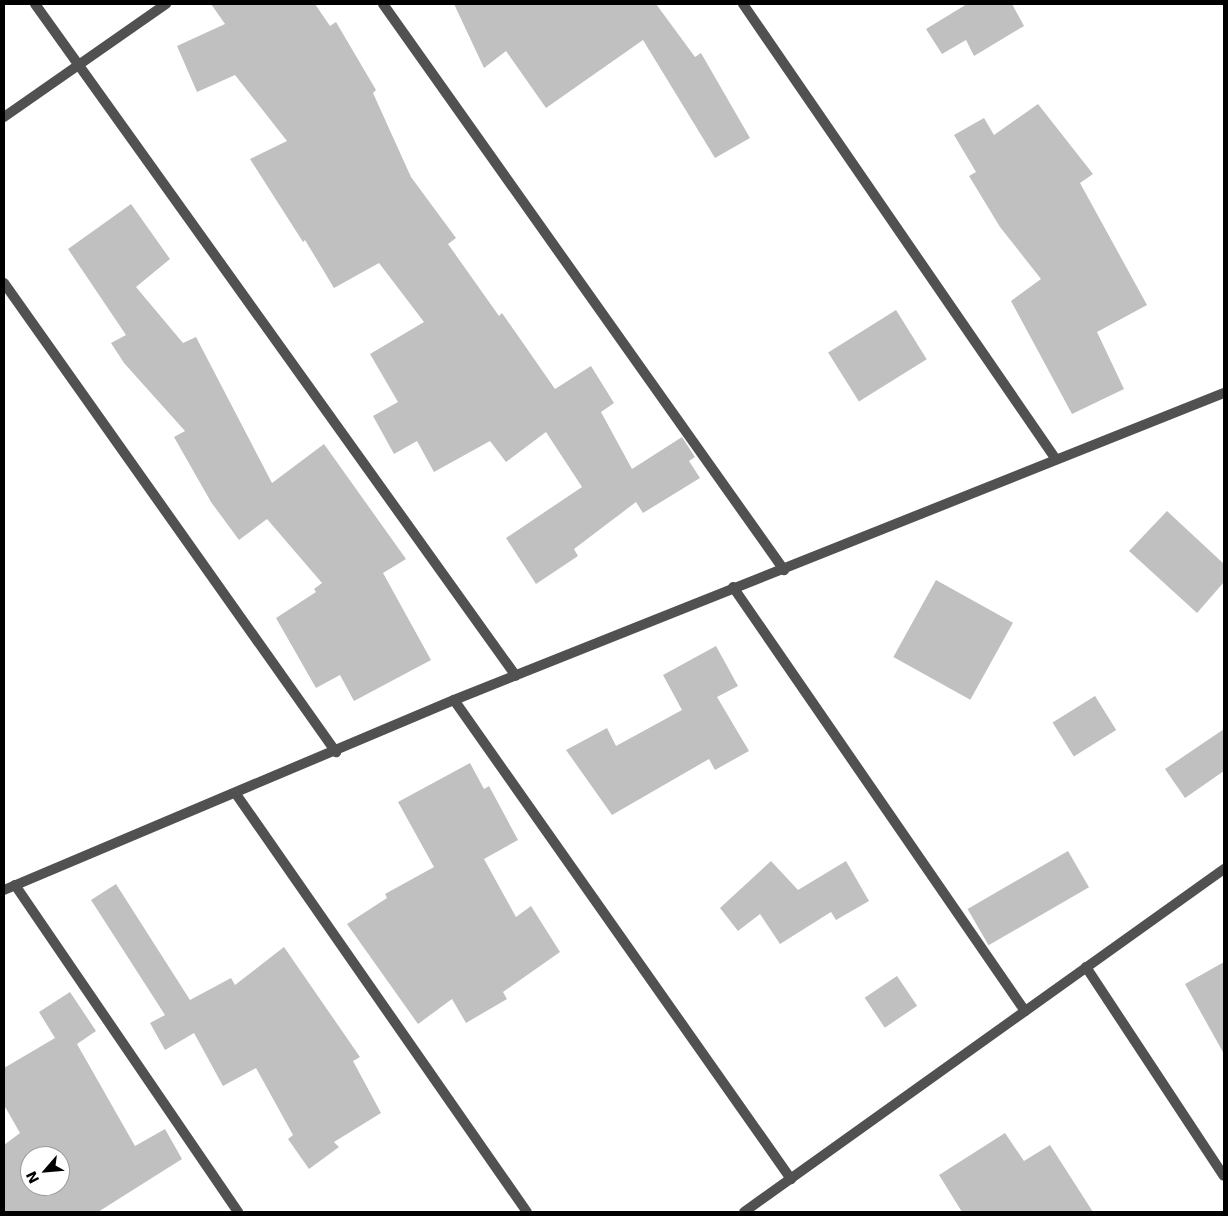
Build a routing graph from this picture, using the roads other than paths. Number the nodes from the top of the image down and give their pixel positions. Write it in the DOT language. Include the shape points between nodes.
graph roads {
  1 [pos="35,4"];
  2 [pos="166,4"];
  3 [pos="382,4"];
  4 [pos="743,4"];
  5 [pos="79,67"];
  6 [pos="4,117"];
  7 [pos="4,283"];
  8 [pos="1224,393"];
  9 [pos="1055,458"];
  10 [pos="784,570"];
  11 [pos="733,588"];
  12 [pos="516,676"];
  13 [pos="454,700"];
  14 [pos="336,752"];
  15 [pos="236,794"];
  16 [pos="1224,869"];
  17 [pos="15,885"];
  18 [pos="4,890"];
  19 [pos="1086,967"];
  20 [pos="1025,1011"];
  21 [pos="1224,1176"];
  22 [pos="791,1179"];
  23 [pos="238,1212"];
  24 [pos="527,1212"];
  25 [pos="744,1212"];
  1 -- 5 [label="street"];
  2 -- 5 [label="street"];
  3 -- 10 [label="street"];
  4 -- 9 [label="street"];
  5 -- 6 [label="street"];
  5 -- 12 [label="street"];
  7 -- 14 [label="street"];
  8 -- 9 [label="street"];
  9 -- 10 [label="street"];
  10 -- 11 [label="street"];
  11 -- 12 [label="street"];
  11 -- 20 [label="street"];
  12 -- 13 [label="street"];
  13 -- 14 [label="street"];
  13 -- 22 [label="street"];
  14 -- 15 [label="street"];
  15 -- 17 [label="street"];
  15 -- 24 [label="street"];
  16 -- 19 [label="street"];
  17 -- 18 [label="street"];
  17 -- 23 [label="street"];
  19 -- 20 [label="street"];
  19 -- 21 [label="street"];
  20 -- 22 [label="street"];
  22 -- 25 [label="street"];
}
